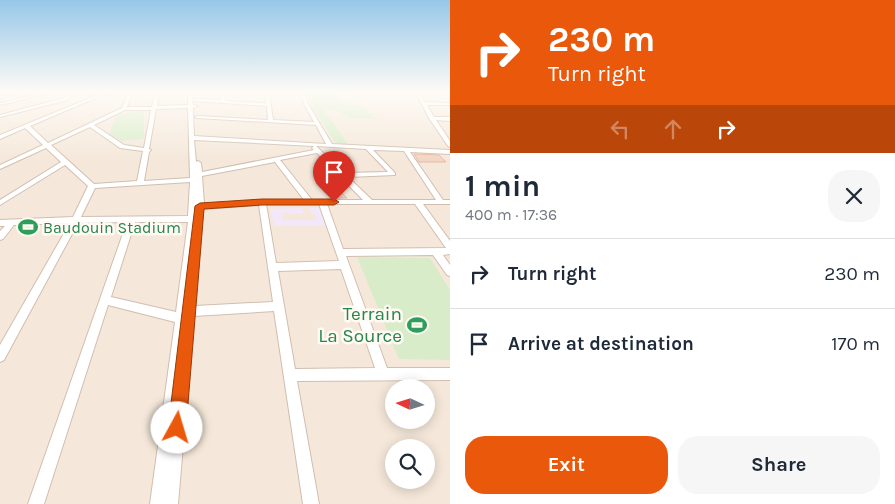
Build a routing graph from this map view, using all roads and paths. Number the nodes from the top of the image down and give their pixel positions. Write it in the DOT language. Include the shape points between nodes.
graph roads {
  1 [pos="54,115"];
  2 [pos="111,115"];
  3 [pos="153,115"];
  4 [pos="194,115"];
  5 [pos="270,115"];
  6 [pos="312,115"];
  7 [pos="430,115"];
  8 [pos="197,117"];
  9 [pos="432,118"];
  10 [pos="450,119"];
  11 [pos="271,121"];
  12 [pos="318,124"];
  13 [pos="90,125"];
  14 [pos="26,126"];
  15 [pos="0,137"];
  16 [pos="447,137"];
  17 [pos="195,138"];
  18 [pos="311,144"];
  19 [pos="46,145"];
  20 [pos="330,146"];
  21 [pos="450,146"];
  22 [pos="368,148"];
  23 [pos="405,149"];
  24 [pos="148,150"];
  25 [pos="318,151"];
  26 [pos="450,152"];
  27 [pos="276,159"];
  28 [pos="66,162"];
  29 [pos="0,167"];
  30 [pos="344,176"];
  31 [pos="196,177"];
  32 [pos="140,184"];
  33 [pos="92,186"];
  34 [pos="262,202"];
  35 [pos="310,202"];
  36 [pos="322,202"];
  37 [pos="370,202"];
  38 [pos="416,202"];
  39 [pos="441,202"];
  40 [pos="450,202"];
  41 [pos="0,204"];
  42 [pos="196,207"];
  43 [pos="192,219"];
  44 [pos="76,220"];
  45 [pos="132,220"];
  46 [pos="12,222"];
  47 [pos="0,224"];
  48 [pos="0,238"];
  49 [pos="450,247"];
  50 [pos="436,252"];
  51 [pos="450,252"];
  52 [pos="340,253"];
  53 [pos="345,265"];
  54 [pos="273,266"];
  55 [pos="450,272"];
  56 [pos="106,300"];
  57 [pos="279,306"];
  58 [pos="189,311"];
  59 [pos="180,318"];
  60 [pos="0,356"];
  61 [pos="382,374"];
  62 [pos="450,374"];
  63 [pos="290,375"];
  64 [pos="36,504"];
  65 [pos="158,504"];
  66 [pos="170,504"];
  67 [pos="311,504"];
  1 -- 14 [label="street"];
  2 -- 13 [label="street"];
  3 -- 24 [label="street"];
  4 -- 17 [label="street"];
  5 -- 11 [label="street"];
  6 -- 12 [label="street"];
  7 -- 9 [label="street"];
  8 -- 11 [label="street"];
  8 -- 17 [label="street"];
  9 -- 10 [label="street"];
  9 -- 16 [label="street"];
  11 -- 12 [label="street"];
  12 -- 20 [label="street"];
  13 -- 19 [label="street"];
  13 -- 24 [label="street" via="122,146"];
  14 -- 15 [label="street"];
  14 -- 19 [label="street"];
  16 -- 21 [label="street"];
  17 -- 18 [label="street"];
  17 -- 31 [label="street"];
  18 -- 20 [label="street"];
  18 -- 25 [label="street"];
  19 -- 28 [label="street"];
  19 -- 29 [label="street"];
  20 -- 22 [label="street"];
  22 -- 23 [label="street"];
  22 -- 30 [label="street" via="394,174"];
  23 -- 26 [label="street"];
  23 -- 39 [label="street"];
  24 -- 32 [label="street"];
  25 -- 27 [label="street"];
  25 -- 30 [label="street"];
  27 -- 31 [label="street"];
  27 -- 35 [label="street"];
  28 -- 33 [label="street"];
  28 -- 41 [label="street"];
  30 -- 37 [label="street"];
  31 -- 32 [label="street"];
  31 -- 42 [label="street"];
  32 -- 33 [label="street"];
  33 -- 44 [label="street"];
  34 -- 35 [label="street"];
  34 -- 42 [label="street"];
  34 -- 54 [label="street"];
  35 -- 36 [label="street"];
  36 -- 37 [label="street"];
  36 -- 52 [label="street"];
  37 -- 38 [label="street"];
  38 -- 39 [label="street"];
  38 -- 49 [label="street"];
  39 -- 40 [label="street"];
  42 -- 43 [label="street"];
  42 -- 58 [label="street"];
  43 -- 45 [label="street"];
  43 -- 59 [label="street"];
  44 -- 45 [label="street"];
  44 -- 46 [label="street"];
  44 -- 60 [label="street"];
  45 -- 56 [label="street"];
  46 -- 47 [label="street"];
  46 -- 48 [label="street"];
  50 -- 51 [label="street"];
  50 -- 52 [label="street"];
  50 -- 55 [label="street"];
  52 -- 53 [label="street"];
  53 -- 54 [label="street"];
  53 -- 61 [label="street"];
  54 -- 57 [label="street"];
  56 -- 59 [label="street"];
  56 -- 64 [label="street"];
  57 -- 58 [label="street"];
  57 -- 63 [label="street"];
  58 -- 66 [label="street"];
  59 -- 65 [label="street"];
  61 -- 62 [label="street"];
  61 -- 63 [label="street"];
  63 -- 67 [label="street"];
}
